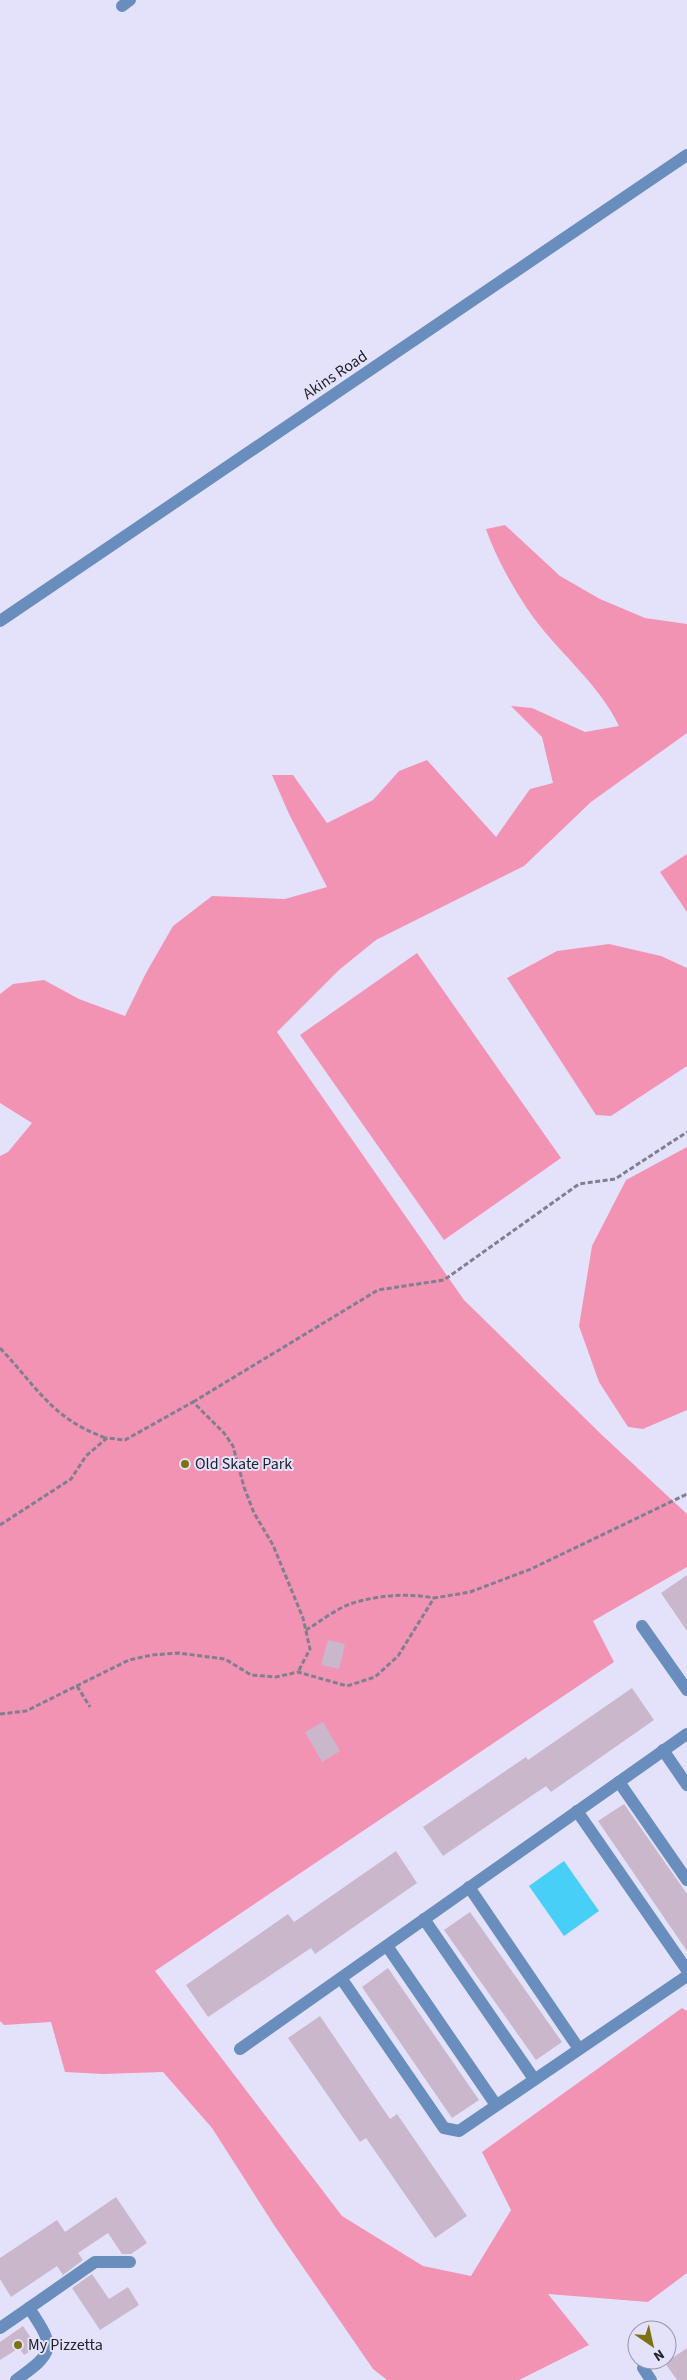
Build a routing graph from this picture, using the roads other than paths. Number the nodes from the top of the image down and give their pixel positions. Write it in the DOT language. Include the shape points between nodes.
graph roads {
  1 [pos="687,156"];
  2 [pos="0,621"];
  3 [pos="642,1626"];
  4 [pos="687,1690"];
  5 [pos="687,1734"];
  6 [pos="663,1750"];
  7 [pos="619,1782"];
  8 [pos="687,1784"];
  9 [pos="577,1812"];
  10 [pos="687,1880"];
  11 [pos="469,1887"];
  12 [pos="424,1919"];
  13 [pos="387,1946"];
  14 [pos="687,1970"];
  15 [pos="687,1976"];
  16 [pos="341,1978"];
  17 [pos="240,2049"];
  18 [pos="579,2049"];
  19 [pos="534,2079"];
  20 [pos="496,2105"];
  21 [pos="130,2262"];
  22 [pos="29,2308"];
  23 [pos="0,2328"];
  24 [pos="16,2380"];
  1 -- 2 [label="street, Akins Road"];
  3 -- 4 [label="street"];
  5 -- 6 [label="street"];
  6 -- 7 [label="street"];
  6 -- 8 [label="street"];
  7 -- 9 [label="street"];
  7 -- 10 [label="street"];
  9 -- 11 [label="street"];
  9 -- 14 [label="street"];
  11 -- 12 [label="street"];
  11 -- 18 [label="street"];
  12 -- 13 [label="street"];
  12 -- 19 [label="street"];
  13 -- 16 [label="street"];
  13 -- 20 [label="street"];
  15 -- 18 [label="street"];
  16 -- 17 [label="street"];
  16 -- 20 [label="street" via="444,2128 459,2131"];
  18 -- 19 [label="street"];
  19 -- 20 [label="street"];
  21 -- 22 [label="street" via="95,2262"];
  22 -- 23 [label="street"];
  22 -- 24 [label="street" via="48,2338 48,2349 39,2364"];
}
